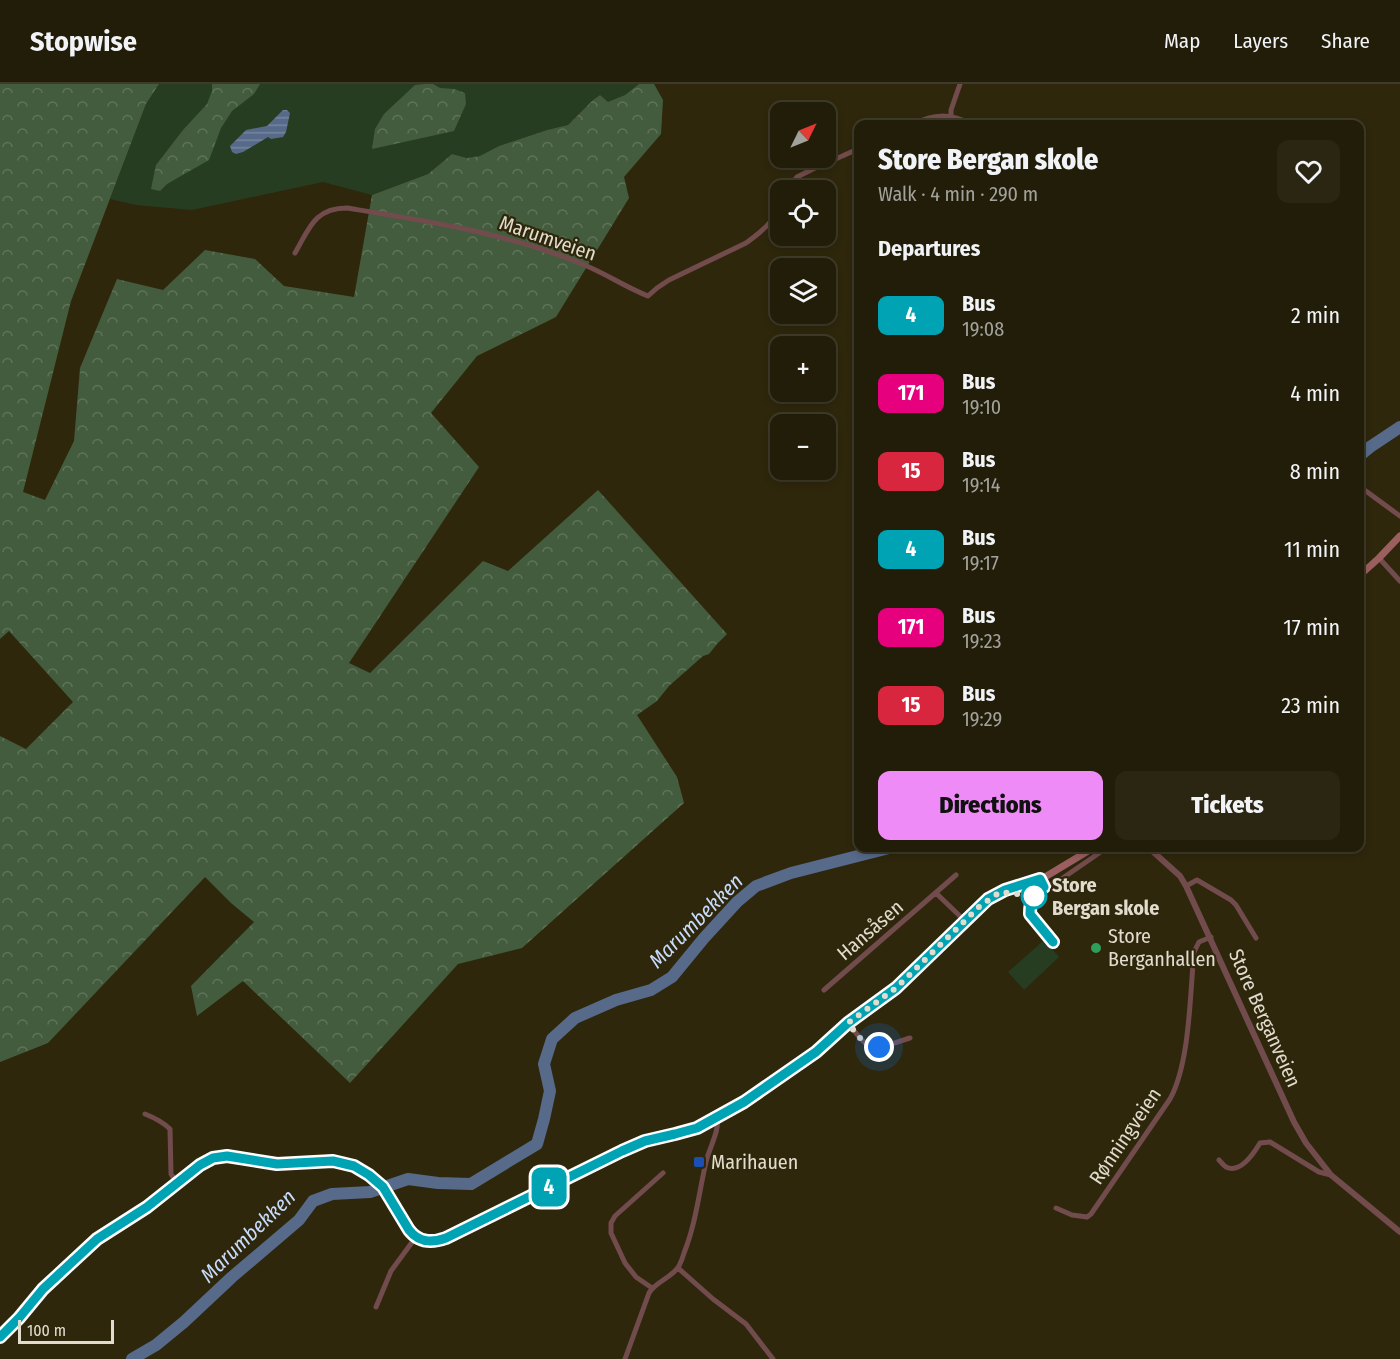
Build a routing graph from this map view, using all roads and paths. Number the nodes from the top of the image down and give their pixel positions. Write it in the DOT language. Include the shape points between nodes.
graph roads {
  1 [pos="960,84"];
  2 [pos="951,117"];
  3 [pos="923,120"];
  4 [pos="962,120"];
  5 [pos="854,152"];
  6 [pos="794,180"];
  7 [pos="770,223"];
  8 [pos="295,253"];
  9 [pos="1364,490"];
  10 [pos="1400,516"];
  11 [pos="1400,536"];
  12 [pos="1379,558"];
  13 [pos="1364,572"];
  14 [pos="1400,580"];
  15 [pos="1091,852"];
  16 [pos="1093,852"];
  17 [pos="1153,852"];
  18 [pos="956,875"];
  19 [pos="1040,879"];
  20 [pos="1186,886"];
  21 [pos="1044,887"];
  22 [pos="936,892"];
  23 [pos="965,921"];
  24 [pos="1210,938"];
  25 [pos="1256,938"];
  26 [pos="1053,942"];
  27 [pos="824,990"];
  28 [pos="848,1023"];
  29 [pos="910,1038"];
  30 [pos="145,1114"];
  31 [pos="717,1117"];
  32 [pos="1219,1160"];
  33 [pos="663,1173"];
  34 [pos="1331,1175"];
  35 [pos="177,1183"];
  36 [pos="1056,1208"];
  37 [pos="1400,1232"];
  38 [pos="415,1236"];
  39 [pos="678,1268"];
  40 [pos="652,1288"];
  41 [pos="376,1307"];
  42 [pos="0,1337"];
  43 [pos="625,1359"];
  44 [pos="773,1359"];
  1 -- 2 [label="street"];
  2 -- 3 [label="street"];
  2 -- 4 [label="street"];
  5 -- 6 [label="street"];
  7 -- 8 [label="street, Marumveien" via="746,243 669,280 648,296 584,264 527,244 347,208 331,209 317,216"];
  9 -- 10 [label="street"];
  11 -- 12 [label="main road"];
  12 -- 13 [label="main road"];
  12 -- 14 [label="street"];
  15 -- 19 [label="main road"];
  16 -- 21 [label="street" via="1057,882"];
  17 -- 20 [label="street, Store Berganveien"];
  18 -- 22 [label="street, Hansåsen"];
  19 -- 21 [label="street"];
  19 -- 23 [label="main road" via="994,895"];
  20 -- 24 [label="street, Store Berganveien"];
  20 -- 25 [label="street" via="1197,880 1231,900"];
  21 -- 26 [label="street" via="1035,894 1030,914"];
  22 -- 23 [label="street"];
  22 -- 27 [label="street, Hansåsen"];
  23 -- 28 [label="main road" via="896,988"];
  24 -- 34 [label="street, Store Berganveien" via="1294,1122"];
  24 -- 36 [label="street, Rønningveien" via="1199,942 1194,952 1186,1038 1173,1092 1087,1217"];
  28 -- 29 [label="street" via="872,1047"];
  28 -- 31 [label="main road" via="816,1052"];
  30 -- 35 [label="street" via="170,1130 171,1174"];
  31 -- 38 [label="main road" via="688,1131 622,1151 442,1239 428,1241"];
  31 -- 39 [label="street" via="689,1239"];
  32 -- 34 [label="street, Store Berganveien" via="1226,1167 1236,1168 1250,1158 1260,1143 1267,1142"];
  33 -- 40 [label="street" via="611,1223 611,1233 625,1263"];
  34 -- 37 [label="street, Store Berganveien"];
  35 -- 38 [label="main road" via="218,1157 277,1164 341,1162 364,1171 384,1189"];
  35 -- 42 [label="main road" via="90,1245"];
  38 -- 41 [label="street" via="392,1271"];
  39 -- 40 [label="street"];
  39 -- 44 [label="street" via="746,1324"];
  40 -- 43 [label="street"];
}
